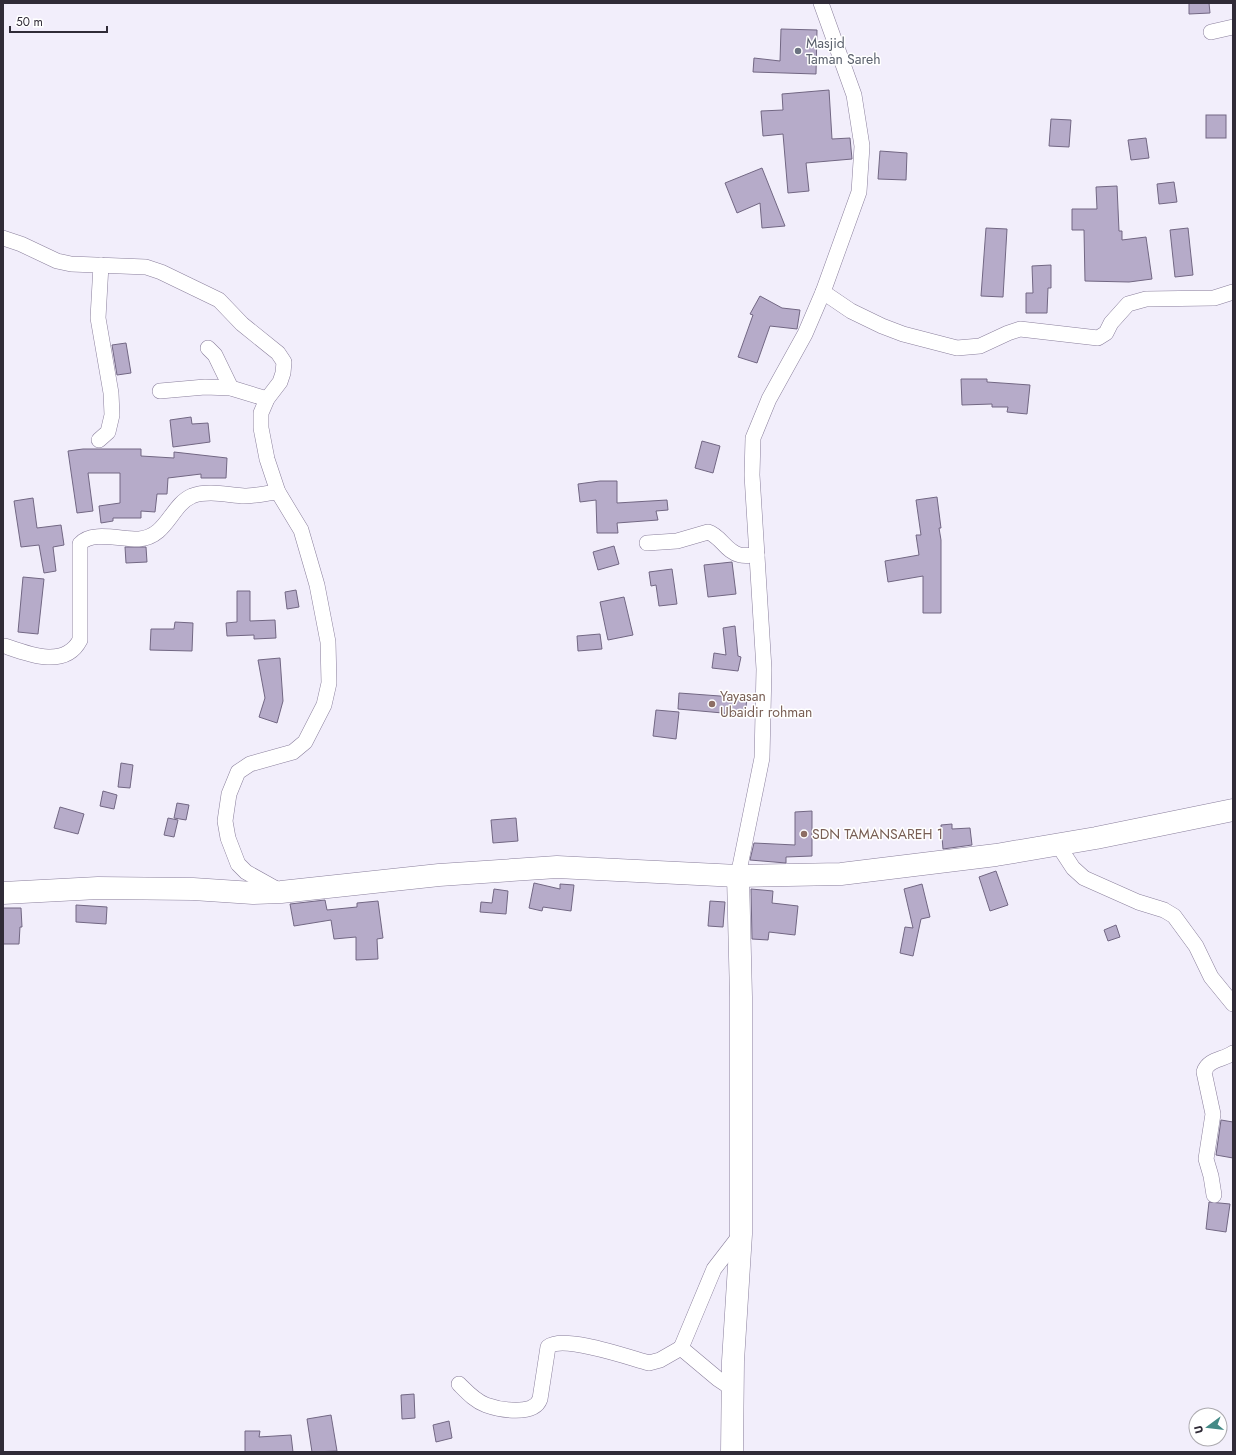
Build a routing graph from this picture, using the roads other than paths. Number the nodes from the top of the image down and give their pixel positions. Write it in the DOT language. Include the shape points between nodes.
graph roads {
  1 [pos="821,3"];
  2 [pos="1233,27"];
  3 [pos="1211,32"];
  4 [pos="3,238"];
  5 [pos="102,265"];
  6 [pos="823,292"];
  7 [pos="1233,292"];
  8 [pos="208,348"];
  9 [pos="231,388"];
  10 [pos="160,391"];
  11 [pos="267,399"];
  12 [pos="99,440"];
  13 [pos="278,492"];
  14 [pos="647,543"];
  15 [pos="757,555"];
  16 [pos="5,646"];
  17 [pos="1233,810"];
  18 [pos="1058,845"];
  19 [pos="738,876"];
  20 [pos="281,892"];
  21 [pos="3,893"];
  22 [pos="1233,1004"];
  23 [pos="1233,1053"];
  24 [pos="1214,1195"];
  25 [pos="741,1234"];
  26 [pos="682,1348"];
  27 [pos="459,1384"];
  28 [pos="733,1389"];
  29 [pos="732,1452"];
  1 -- 6 [label="street" via="854,95 862,146 859,192"];
  2 -- 3 [label="street"];
  4 -- 5 [label="street" via="57,261"];
  5 -- 11 [label="street" via="146,267 226,305 242,324 278,353 284,362 280,382"];
  5 -- 12 [label="street" via="98,318 111,393 112,416 108,432"];
  6 -- 7 [label="street" via="851,311 882,326 957,348 980,346 1020,329 1098,338 1106,333 1111,323 1128,304 1146,300 1214,298"];
  6 -- 15 [label="street" via="805,334 769,399 753,438 752,475"];
  8 -- 9 [label="street"];
  9 -- 10 [label="street" via="206,387"];
  9 -- 11 [label="street"];
  11 -- 13 [label="street" via="261,413 261,428 267,459"];
  13 -- 16 [label="street" via="246,496 211,493 194,495 184,501 164,526 150,537 95,537 83,540 80,544 78,644 52,657 37,657"];
  13 -- 20 [label="street" via="300,530 317,585 328,642 329,683 324,705 305,742 293,752 250,764 238,772 229,794 225,821 228,838 238,864 246,872"];
  14 -- 15 [label="street" via="676,541 708,532 716,536 731,552 739,555"];
  15 -- 19 [label="street" via="764,669 762,758"];
  17 -- 18 [label="street"];
  18 -- 19 [label="street" via="841,874"];
  18 -- 22 [label="street" via="1073,868 1084,878 1174,916 1196,946 1211,977"];
  19 -- 20 [label="street" via="557,867 439,875"];
  19 -- 25 [label="street"];
  20 -- 21 [label="street" via="98,888"];
  23 -- 24 [label="street" via="1214,1061 1204,1072 1213,1114 1206,1159"];
  25 -- 26 [label="street" via="714,1269"];
  25 -- 28 [label="street"];
  26 -- 27 [label="street" via="649,1363 573,1343 552,1344 548,1347 546,1356 539,1404 531,1409 503,1409 486,1405"];
  26 -- 28 [label="street"];
  28 -- 29 [label="street"];
}
